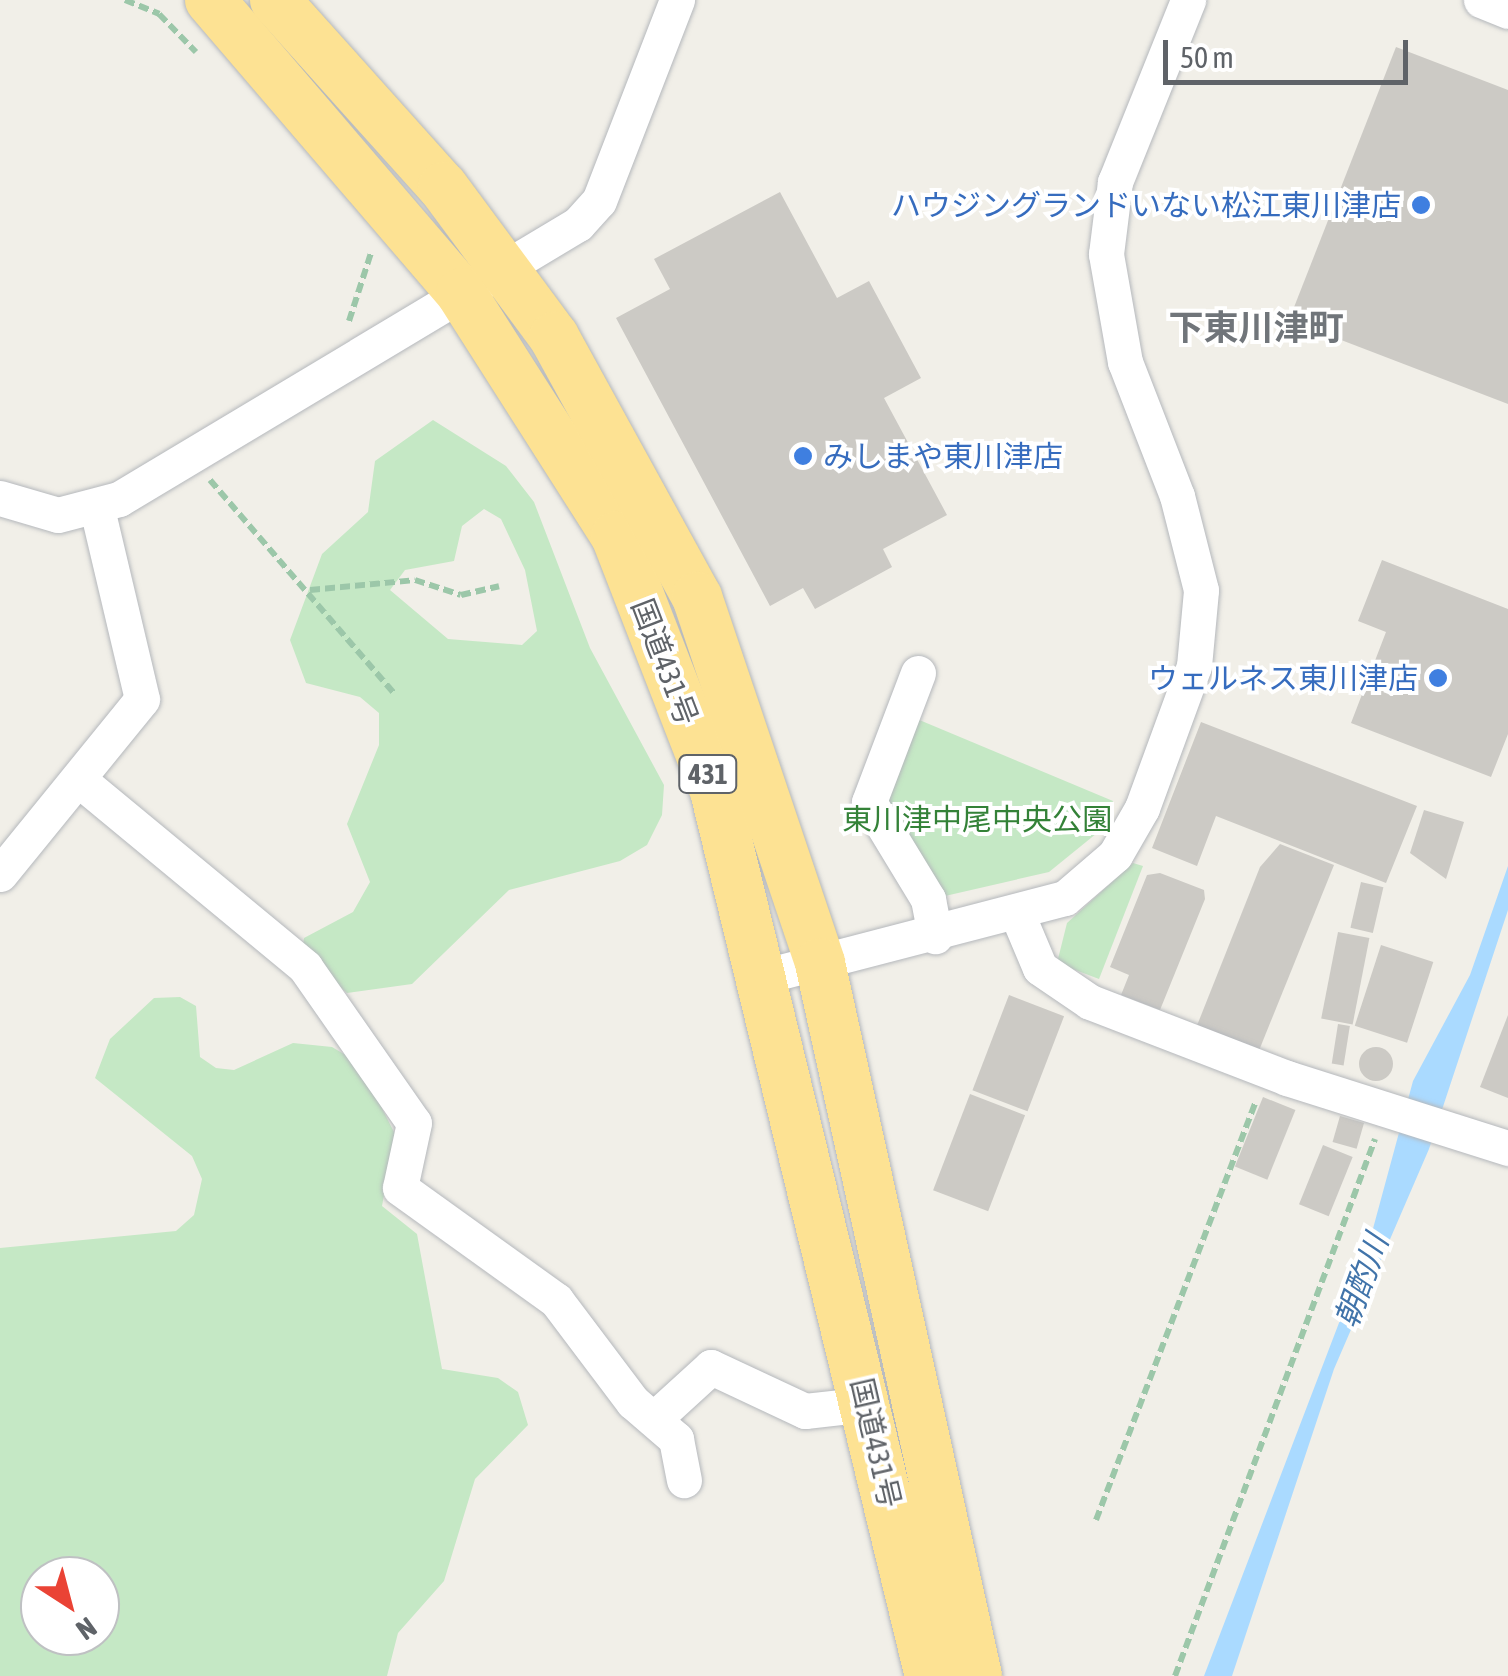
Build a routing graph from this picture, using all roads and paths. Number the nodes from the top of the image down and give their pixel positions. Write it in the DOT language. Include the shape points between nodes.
graph roads {
  1 [pos="125,0"];
  2 [pos="210,0"];
  3 [pos="275,0"];
  4 [pos="676,0"];
  5 [pos="1188,0"];
  6 [pos="1480,0"];
  7 [pos="1508,11"];
  8 [pos="208,66"];
  9 [pos="365,240"];
  10 [pos="482,281"];
  11 [pos="345,364"];
  12 [pos="194,458"];
  13 [pos="0,498"];
  14 [pos="96,508"];
  15 [pos="498,586"];
  16 [pos="310,590"];
  17 [pos="918,672"];
  18 [pos="395,694"];
  19 [pos="78,779"];
  20 [pos="0,874"];
  21 [pos="1018,916"];
  22 [pos="936,936"];
  23 [pos="820,963"];
  24 [pos="765,976"];
  25 [pos="1268,1071"];
  26 [pos="1384,1120"];
  27 [pos="1508,1148"];
  28 [pos="867,1404"];
  29 [pos="654,1418"];
  30 [pos="684,1480"];
  31 [pos="1096,1520"];
  32 [pos="930,1676"];
  33 [pos="977,1676"];
  34 [pos="1175,1676"];
  1 -- 8 [label="path" via="158,14"];
  2 -- 10 [label="highway, 国道431号 / 431"];
  3 -- 10 [label="highway, 国道431号 / 431"];
  4 -- 10 [label="street" via="599,202"];
  5 -- 21 [label="street" via="1116,182 1106,254 1125,362 1195,558 1194,666 1115,855 1065,898"];
  6 -- 7 [label="street"];
  9 -- 11 [label="path" via="372,257 340,350"];
  10 -- 11 [label="street"];
  10 -- 23 [label="highway, 国道431号 / 431" via="602,410 697,597"];
  10 -- 24 [label="highway, 国道431号 / 431" via="616,536 715,791"];
  11 -- 12 [label="street"];
  12 -- 14 [label="street"];
  12 -- 16 [label="path"];
  13 -- 14 [label="street" via="58,514"];
  14 -- 19 [label="street" via="142,699"];
  15 -- 16 [label="path" via="461,595 415,580"];
  16 -- 18 [label="path"];
  17 -- 22 [label="street" via="869,802 928,899"];
  19 -- 20 [label="street"];
  19 -- 29 [label="street" via="305,968 414,1123 400,1188 539,1282"];
  21 -- 22 [label="street"];
  21 -- 25 [label="street" via="1056,985"];
  22 -- 23 [label="street"];
  23 -- 24 [label="street"];
  23 -- 33 [label="highway, 国道431号 / 431"];
  24 -- 28 [label="highway, 国道431号 / 431"];
  25 -- 26 [label="street"];
  25 -- 31 [label="path"];
  26 -- 27 [label="street"];
  26 -- 34 [label="path"];
  28 -- 29 [label="street" via="805,1412 711,1367"];
  28 -- 32 [label="highway, 国道431号 / 431"];
  29 -- 30 [label="street" via="676,1439"];
}
